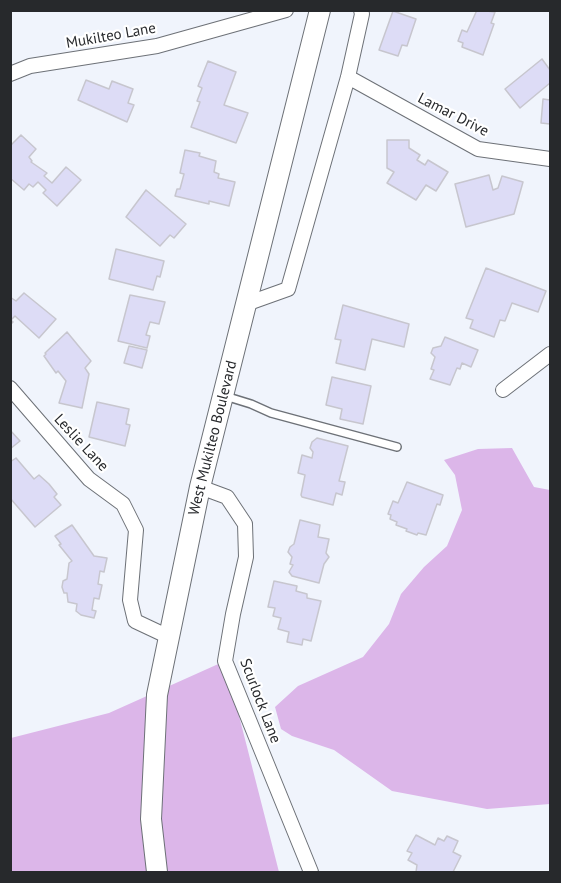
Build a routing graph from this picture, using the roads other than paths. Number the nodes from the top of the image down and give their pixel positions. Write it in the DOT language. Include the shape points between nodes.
graph roads {
  1 [pos="286,10"];
  2 [pos="320,10"];
  3 [pos="361,10"];
  4 [pos="10,74"];
  5 [pos="348,76"];
  6 [pos="550,159"];
  7 [pos="246,304"];
  8 [pos="550,354"];
  9 [pos="10,388"];
  10 [pos="503,390"];
  11 [pos="223,395"];
  12 [pos="397,447"];
  13 [pos="200,487"];
  14 [pos="169,637"];
  15 [pos="156,873"];
  16 [pos="311,873"];
  1 -- 4 [label="street, Mukilteo Lane" via="157,46 30,66"];
  2 -- 7 [label="main road, West Mukilteo Boulevard"];
  3 -- 5 [label="street"];
  5 -- 6 [label="street, Lamar Drive" via="478,149"];
  5 -- 7 [label="street" via="288,289"];
  7 -- 11 [label="main road, West Mukilteo Boulevard"];
  8 -- 10 [label="street"];
  9 -- 14 [label="street, Leslie Lane" via="89,479 123,504 136,530 130,600 135,621"];
  11 -- 12 [label="lane" via="271,414"];
  11 -- 13 [label="main road, West Mukilteo Boulevard"];
  13 -- 14 [label="main road, West Mukilteo Boulevard"];
  13 -- 16 [label="street, Scurlock Lane" via="226,497 245,524 246,557 225,661"];
  14 -- 15 [label="main road, West Mukilteo Boulevard" via="157,695 155,729 151,819"];
}
